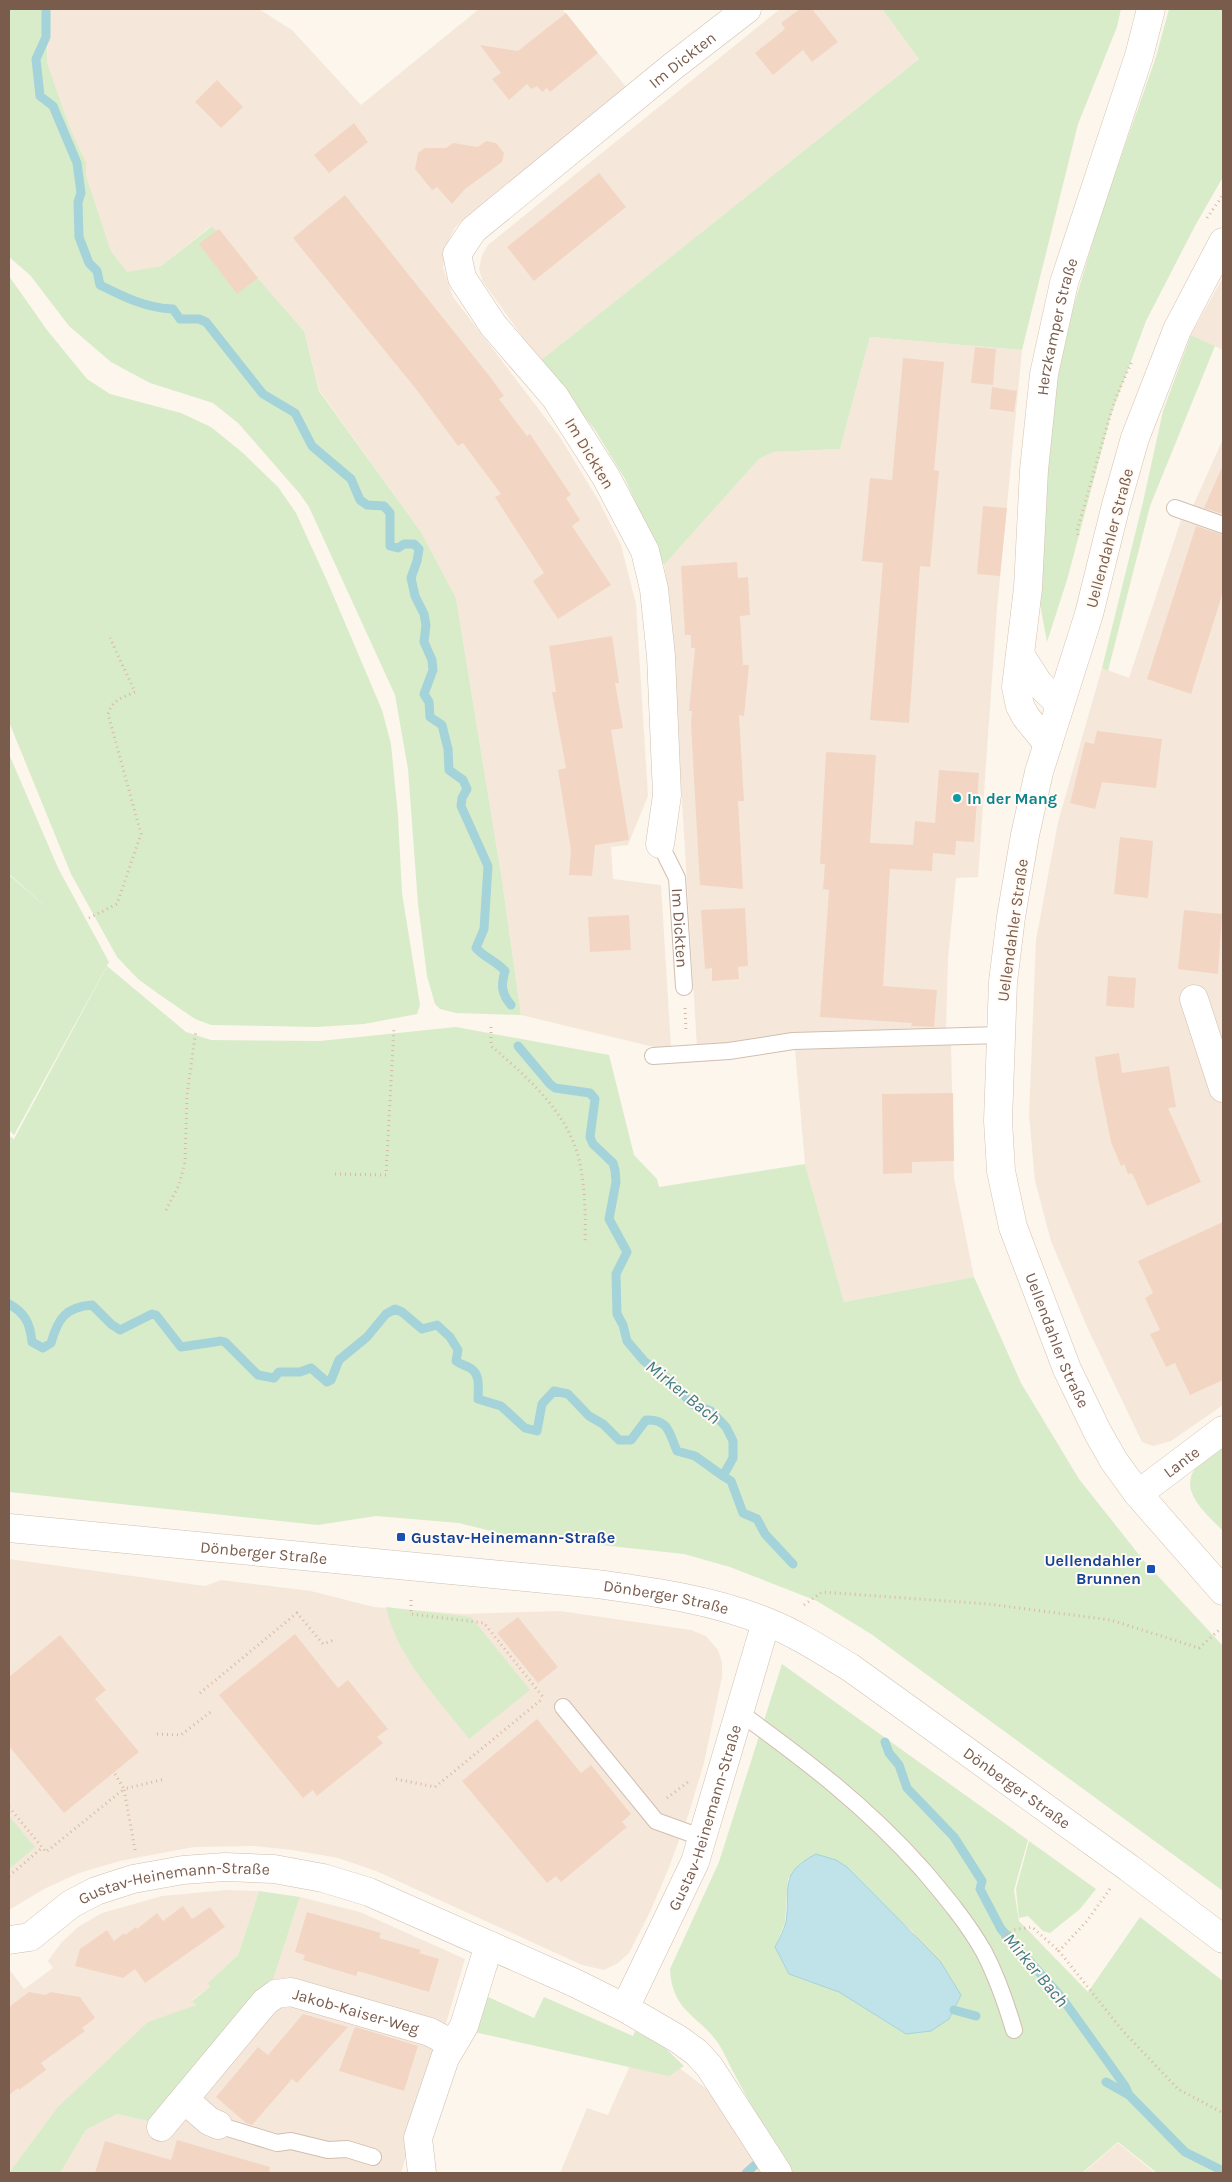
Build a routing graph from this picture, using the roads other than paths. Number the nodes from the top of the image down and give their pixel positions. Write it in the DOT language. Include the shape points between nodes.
graph roads {
  1 [pos="747,9"];
  2 [pos="1151,9"];
  3 [pos="1223,242"];
  4 [pos="1175,508"];
  5 [pos="1223,526"];
  6 [pos="1021,656"];
  7 [pos="1060,703"];
  8 [pos="1048,744"];
  9 [pos="660,844"];
  10 [pos="684,987"];
  11 [pos="1194,999"];
  12 [pos="1000,1035"];
  13 [pos="653,1056"];
  14 [pos="1223,1088"];
  15 [pos="1223,1430"];
  16 [pos="1138,1494"];
  17 [pos="9,1528"];
  18 [pos="1223,1591"];
  19 [pos="766,1622"];
  20 [pos="564,1707"];
  21 [pos="739,1712"];
  22 [pos="703,1838"];
  23 [pos="1223,1939"];
  24 [pos="9,1940"];
  25 [pos="489,1946"];
  26 [pos="625,2008"];
  27 [pos="1014,2030"];
  28 [pos="452,2044"];
  29 [pos="185,2100"];
  30 [pos="218,2125"];
  31 [pos="161,2127"];
  32 [pos="373,2157"];
  33 [pos="422,2173"];
  34 [pos="778,2173"];
  1 -- 9 [label="street, Im Dickten" via="473,230 457,254 462,278 493,324 555,397 606,477 645,551 654,589 661,656 667,795"];
  2 -- 6 [label="street, Herzkamper Straße" via="1139,56 1064,283 1044,374"];
  3 -- 7 [label="street, Uellendahler Straße" via="1177,330 1135,438 1089,614"];
  4 -- 5 [label="lane"];
  6 -- 7 [label="street" via="1039,684"];
  6 -- 8 [label="street, Herzkamper Straße" via="1016,687 1020,706 1032,727"];
  7 -- 8 [label="street, Uellendahler Straße"];
  8 -- 12 [label="street, Uellendahler Straße" via="1025,835 1011,916"];
  9 -- 10 [label="lane, Im Dickten" via="677,878"];
  11 -- 14 [label="street"];
  12 -- 13 [label="lane" via="793,1041 729,1051"];
  12 -- 16 [label="street, Uellendahler Straße" via="998,1121 1001,1170 1014,1227 1067,1369 1098,1433"];
  15 -- 16 [label="street, Lante"];
  16 -- 18 [label="street, Uellendahler Straße"];
  17 -- 19 [label="street, Dönberger Straße" via="596,1584 697,1600"];
  19 -- 21 [label="street, Gustav-Heinemann-Straße"];
  19 -- 23 [label="street, Dönberger Straße" via="802,1638 850,1668"];
  20 -- 22 [label="lane" via="656,1821"];
  21 -- 22 [label="street, Gustav-Heinemann-Straße"];
  21 -- 27 [label="lane" via="840,1788 878,1822 950,1900 983,1951 1005,2000"];
  22 -- 26 [label="street, Gustav-Heinemann-Straße" via="695,1862"];
  24 -- 25 [label="street, Gustav-Heinemann-Straße" via="30,1937 71,1904 96,1891 133,1879 225,1867 274,1869 323,1878 370,1892"];
  25 -- 26 [label="street, Gustav-Heinemann-Straße"];
  25 -- 28 [label="street" via="464,2026"];
  26 -- 34 [label="street, Gustav-Heinemann-Straße" via="696,2052 709,2066"];
  28 -- 29 [label="street, Jakob-Kaiser-Weg" via="430,2032 301,1994 276,1994 265,2002"];
  28 -- 33 [label="street" via="418,2138"];
  29 -- 30 [label="street" via="209,2122"];
  29 -- 31 [label="street, Jakob-Kaiser-Weg"];
  30 -- 32 [label="lane" via="277,2143 291,2141 328,2150 347,2149"];
}
